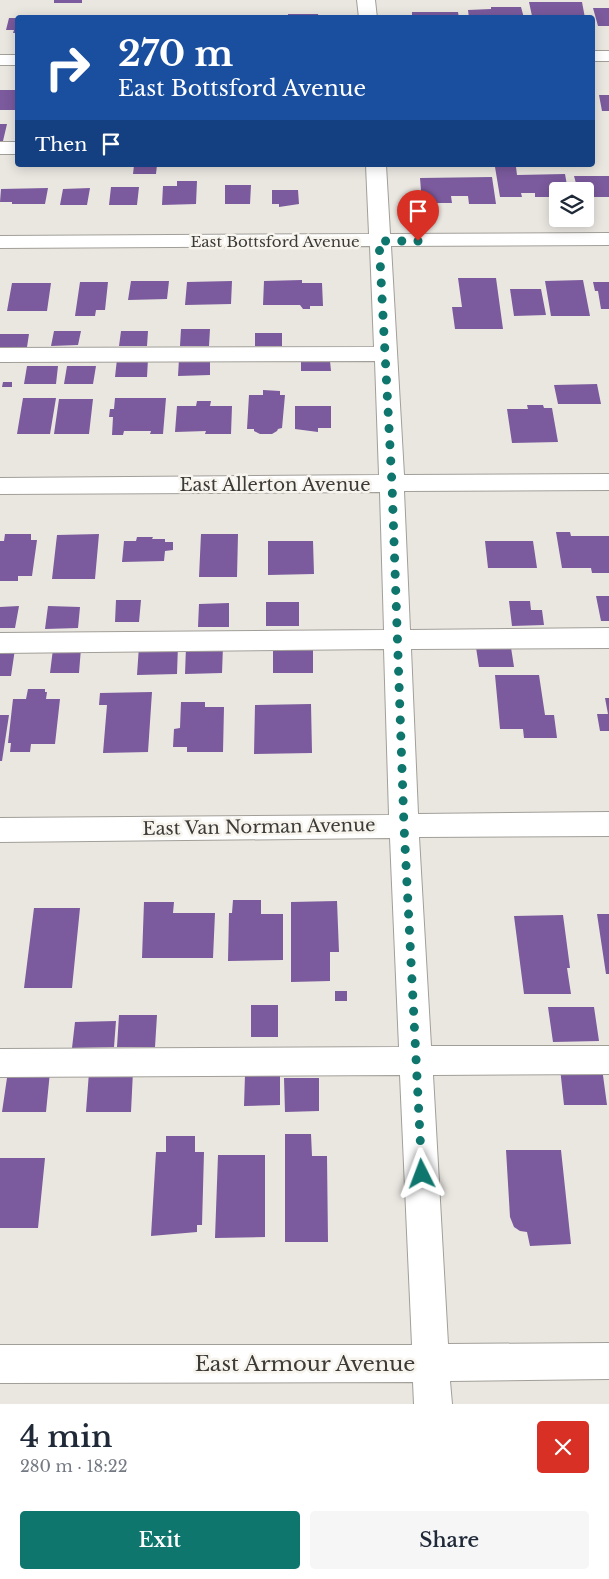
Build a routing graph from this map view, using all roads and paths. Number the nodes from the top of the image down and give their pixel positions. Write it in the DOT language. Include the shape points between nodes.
graph roads {
  1 [pos="366,0"];
  2 [pos="368,15"];
  3 [pos="595,56"];
  4 [pos="609,56"];
  5 [pos="0,60"];
  6 [pos="15,60"];
  7 [pos="0,148"];
  8 [pos="15,148"];
  9 [pos="376,167"];
  10 [pos="609,239"];
  11 [pos="379,241"];
  12 [pos="0,242"];
  13 [pos="385,354"];
  14 [pos="0,355"];
  15 [pos="609,482"];
  16 [pos="392,484"];
  17 [pos="0,486"];
  18 [pos="609,638"];
  19 [pos="397,641"];
  20 [pos="0,643"];
  21 [pos="609,824"];
  22 [pos="404,826"];
  23 [pos="0,830"];
  24 [pos="609,1060"];
  25 [pos="416,1062"];
  26 [pos="0,1063"];
  27 [pos="609,1360"];
  28 [pos="431,1363"];
  29 [pos="0,1364"];
  30 [pos="433,1404"];
  1 -- 2 [label="street"];
  3 -- 4 [label="street"];
  5 -- 6 [label="street"];
  7 -- 8 [label="street"];
  9 -- 11 [label="street"];
  10 -- 11 [label="street, East Bottsford Avenue"];
  11 -- 12 [label="street, East Bottsford Avenue"];
  11 -- 13 [label="street"];
  13 -- 14 [label="street"];
  13 -- 16 [label="street"];
  15 -- 16 [label="street, East Allerton Avenue"];
  16 -- 17 [label="street, East Allerton Avenue"];
  16 -- 19 [label="street"];
  18 -- 19 [label="street"];
  19 -- 20 [label="street"];
  19 -- 22 [label="street"];
  21 -- 22 [label="street, East Van Norman Avenue"];
  22 -- 23 [label="street, East Van Norman Avenue"];
  22 -- 25 [label="street"];
  24 -- 25 [label="street"];
  25 -- 26 [label="street"];
  25 -- 28 [label="street"];
  27 -- 28 [label="street, East Armour Avenue"];
  28 -- 29 [label="street, East Armour Avenue"];
  28 -- 30 [label="street"];
}
